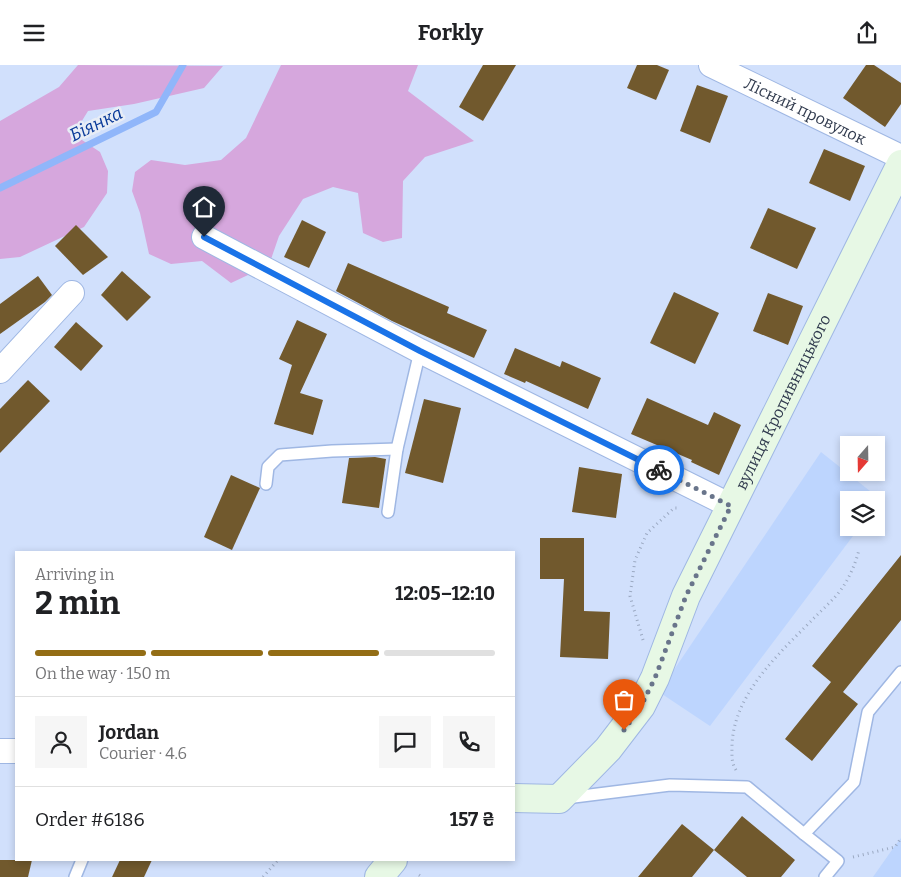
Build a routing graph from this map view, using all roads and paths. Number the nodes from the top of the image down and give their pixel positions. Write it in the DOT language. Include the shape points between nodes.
graph roads {
  1 [pos="711,65"];
  2 [pos="901,157"];
  3 [pos="901,164"];
  4 [pos="204,237"];
  5 [pos="72,293"];
  6 [pos="420,351"];
  7 [pos="0,371"];
  8 [pos="397,449"];
  9 [pos="266,484"];
  10 [pos="731,506"];
  11 [pos="684,507"];
  12 [pos="388,512"];
  13 [pos="859,550"];
  14 [pos="901,672"];
  15 [pos="655,678"];
  16 [pos="0,751"];
  17 [pos="15,751"];
  18 [pos="747,787"];
  19 [pos="515,798"];
  20 [pos="559,799"];
  21 [pos="804,834"];
  22 [pos="901,838"];
  23 [pos="82,861"];
  24 [pos="277,861"];
  25 [pos="392,861"];
  26 [pos="838,861"];
  27 [pos="76,877"];
  28 [pos="263,877"];
  29 [pos="379,877"];
  30 [pos="825,877"];
  1 -- 2 [label="street, Лісний провулок"];
  3 -- 10 [label="main road, вулиця Кропивницького"];
  4 -- 6 [label="street"];
  5 -- 7 [label="street"];
  6 -- 8 [label="lane"];
  6 -- 10 [label="street"];
  8 -- 9 [label="lane" via="280,455 268,467"];
  8 -- 12 [label="lane"];
  10 -- 15 [label="main road, вулиця Кропивницького" via="686,596"];
  11 -- 15 [label="path" via="674,508 647,533 636,560 630,596 642,639 654,666"];
  13 -- 18 [label="path" via="854,567 839,592 756,681 741,708 732,736 732,763"];
  14 -- 21 [label="lane" via="868,712 854,782"];
  15 -- 20 [label="main road, вулиця Кропивницького" via="624,730"];
  16 -- 17 [label="street"];
  18 -- 20 [label="lane" via="670,785"];
  18 -- 21 [label="lane"];
  19 -- 20 [label="main road"];
  21 -- 26 [label="lane"];
  22 -- 26 [label="path" via="894,847"];
  23 -- 27 [label="lane"];
  24 -- 28 [label="path"];
  25 -- 29 [label="main road"];
  26 -- 30 [label="lane"];
}
